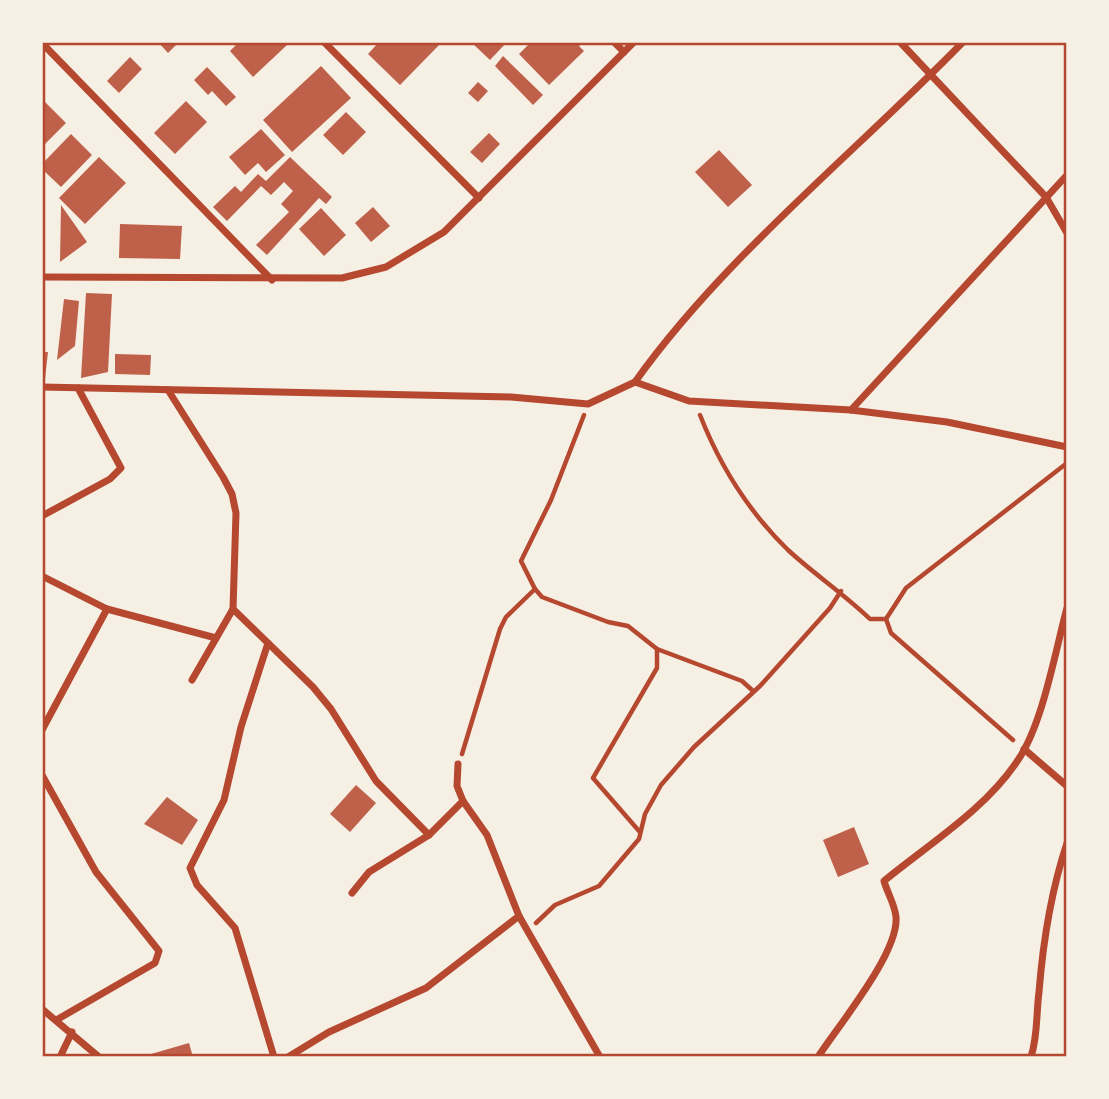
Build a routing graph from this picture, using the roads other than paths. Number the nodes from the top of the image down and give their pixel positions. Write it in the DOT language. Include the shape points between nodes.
graph roads {
  1 [pos="324,42"];
  2 [pos="614,42"];
  3 [pos="634,42"];
  4 [pos="900,42"];
  5 [pos="963,42"];
  6 [pos="42,43"];
  7 [pos="624,52"];
  8 [pos="931,75"];
  9 [pos="1067,175"];
  10 [pos="1046,197"];
  11 [pos="479,198"];
  12 [pos="1067,233"];
  13 [pos="42,277"];
  14 [pos="272,280"];
  15 [pos="635,382"];
  16 [pos="42,387"];
  17 [pos="78,388"];
  18 [pos="167,390"];
  19 [pos="851,410"];
  20 [pos="1067,447"];
  21 [pos="42,516"];
  22 [pos="42,576"];
  23 [pos="107,608"];
  24 [pos="1067,608"];
  25 [pos="233,609"];
  26 [pos="216,638"];
  27 [pos="268,643"];
  28 [pos="192,680"];
  29 [pos="42,730"];
  30 [pos="1024,749"];
  31 [pos="458,765"];
  32 [pos="42,775"];
  33 [pos="1067,786"];
  34 [pos="463,801"];
  35 [pos="429,835"];
  36 [pos="1067,843"];
  37 [pos="352,893"];
  38 [pos="519,916"];
  39 [pos="42,1009"];
  40 [pos="58,1019"];
  41 [pos="72,1032"];
  42 [pos="60,1057"];
  43 [pos="99,1057"];
  44 [pos="274,1057"];
  45 [pos="288,1057"];
  46 [pos="600,1057"];
  47 [pos="818,1057"];
  48 [pos="1031,1057"];
  1 -- 11 [label="street"];
  2 -- 7 [label="street"];
  3 -- 7 [label="street"];
  4 -- 8 [label="street"];
  5 -- 8 [label="street"];
  6 -- 14 [label="street"];
  7 -- 11 [label="street"];
  8 -- 10 [label="street"];
  8 -- 15 [label="street" via="731,268 664,341"];
  9 -- 10 [label="street"];
  10 -- 12 [label="street"];
  10 -- 19 [label="street"];
  11 -- 14 [label="street" via="444,232 386,267 342,278"];
  13 -- 14 [label="street"];
  15 -- 18 [label="street" via="588,404 511,397"];
  15 -- 19 [label="street" via="695,401"];
  16 -- 17 [label="street"];
  17 -- 18 [label="street"];
  17 -- 21 [label="street" via="121,468 110,480"];
  18 -- 25 [label="street" via="232,494 236,513"];
  19 -- 20 [label="street" via="947,422"];
  22 -- 23 [label="street"];
  23 -- 26 [label="street"];
  23 -- 29 [label="street"];
  24 -- 30 [label="street"];
  25 -- 26 [label="street"];
  25 -- 27 [label="street"];
  26 -- 28 [label="street"];
  27 -- 35 [label="street" via="313,687 376,781"];
  27 -- 44 [label="street" via="224,800 190,868 197,885 235,928"];
  30 -- 33 [label="street"];
  30 -- 47 [label="street" via="980,802 884,881 896,917 892,940 874,976"];
  31 -- 34 [label="street" via="457,786"];
  32 -- 40 [label="street" via="96,872 159,951 155,963"];
  34 -- 35 [label="street"];
  34 -- 38 [label="street" via="487,835"];
  35 -- 37 [label="street" via="369,872"];
  36 -- 48 [label="street" via="1054,881"];
  38 -- 45 [label="street" via="426,988 329,1032"];
  38 -- 46 [label="street"];
  39 -- 40 [label="street"];
  40 -- 41 [label="street"];
  41 -- 42 [label="street"];
  41 -- 43 [label="street"];
}
